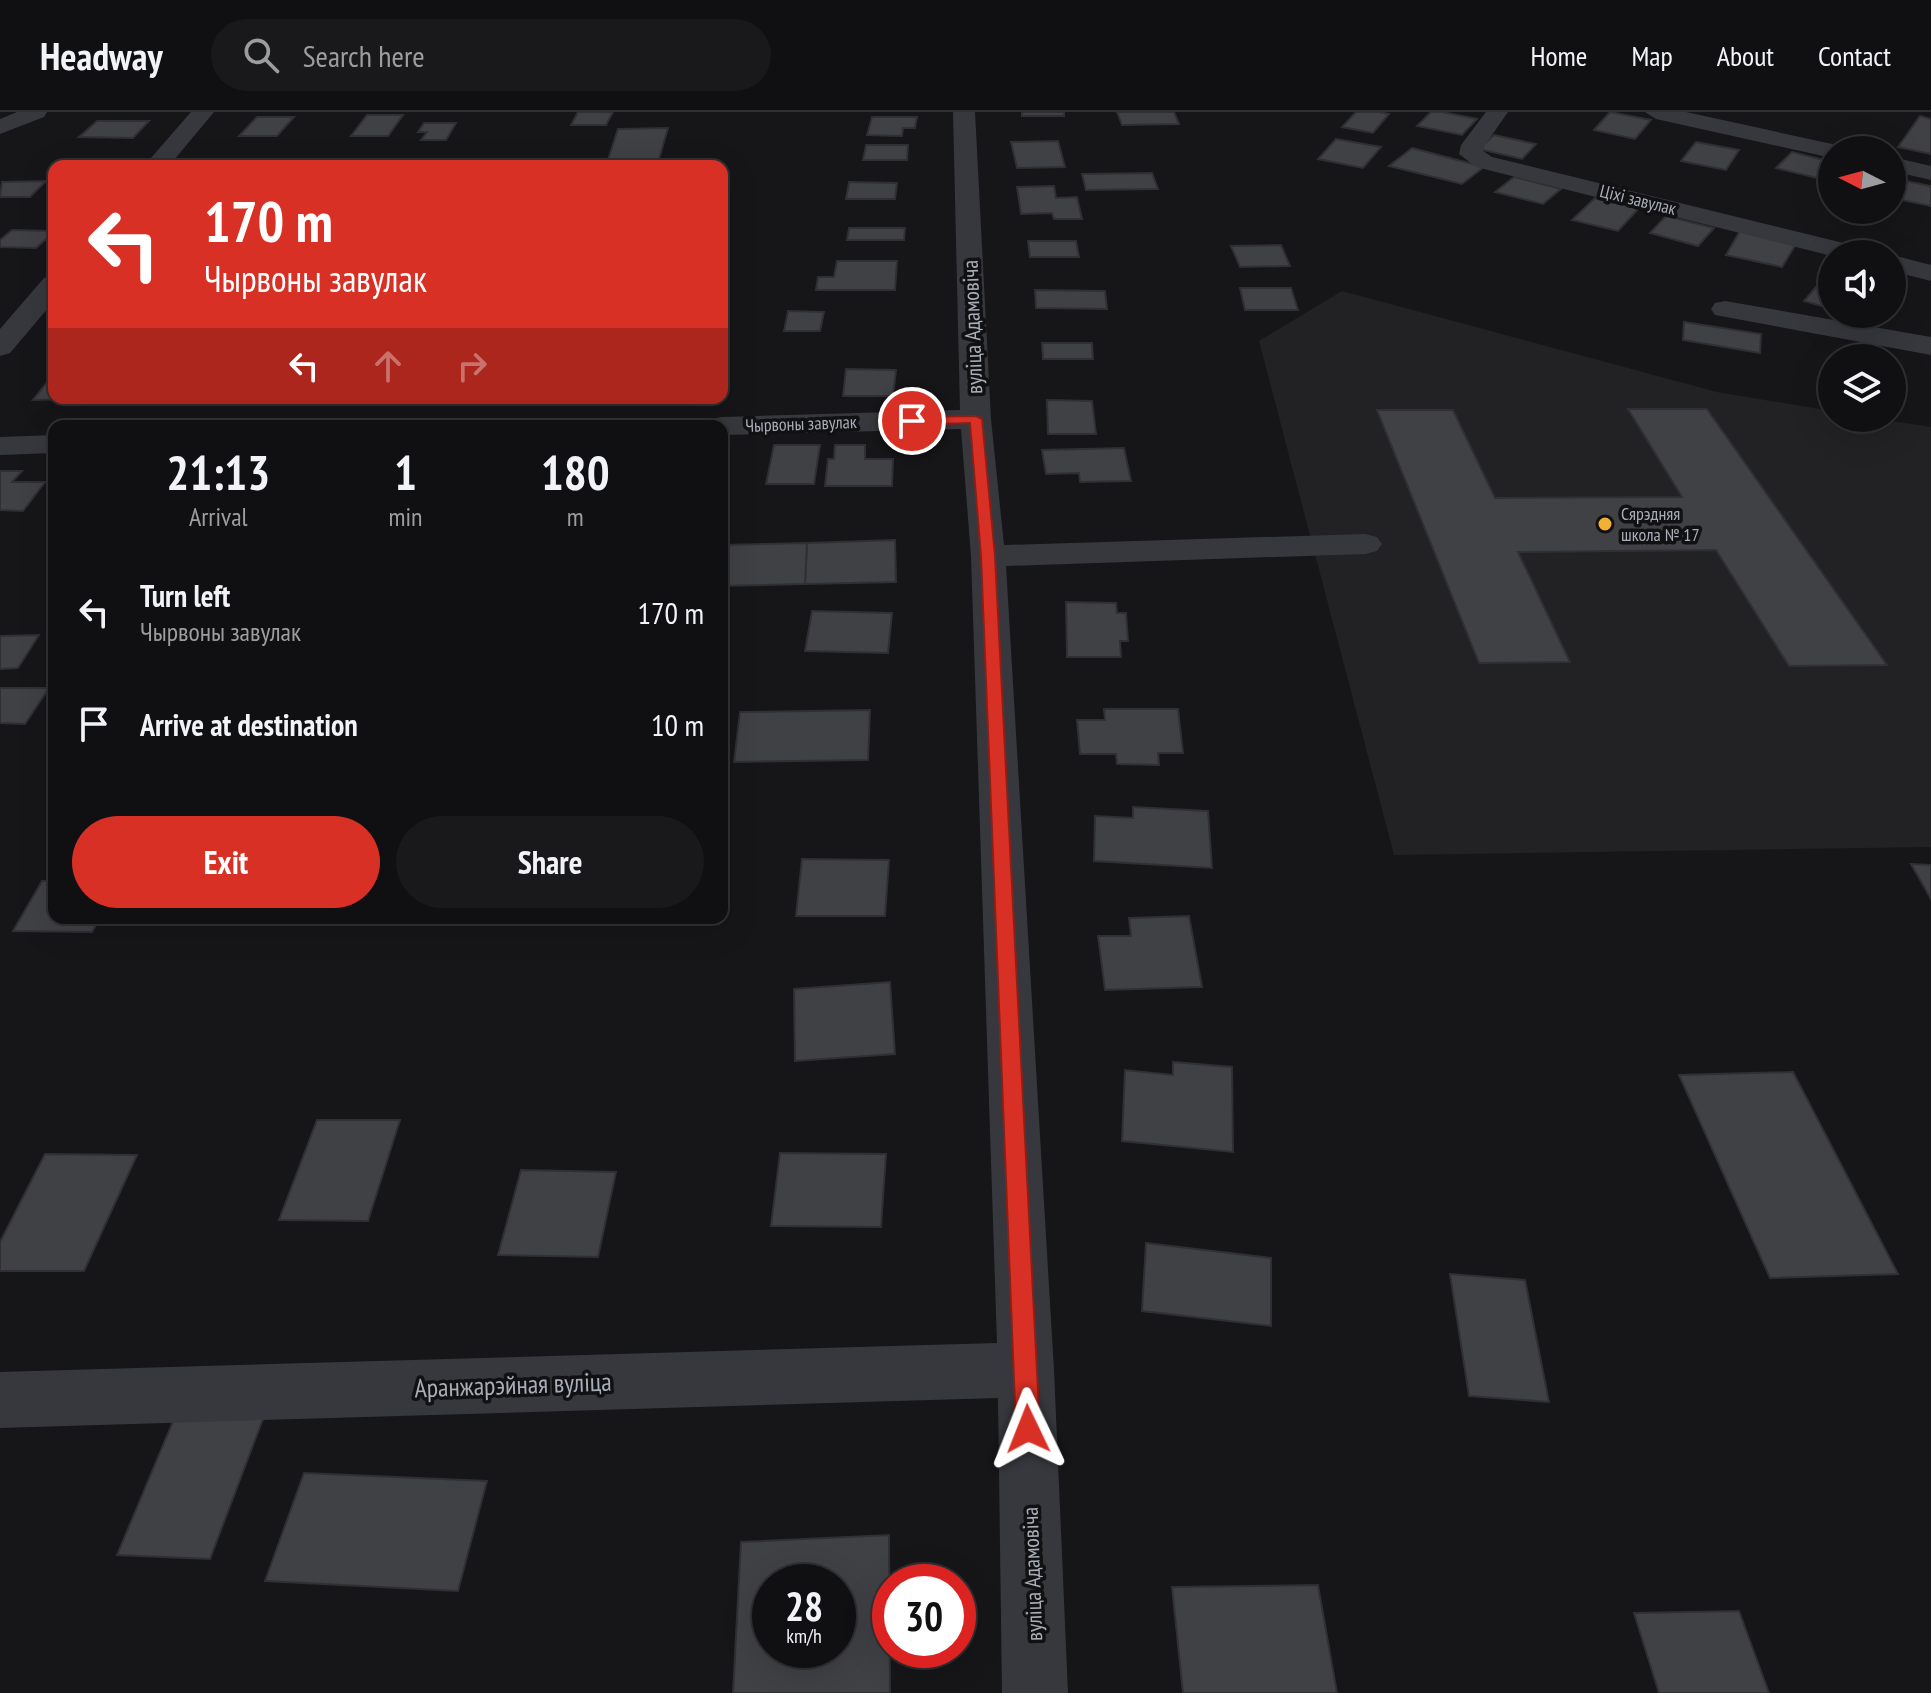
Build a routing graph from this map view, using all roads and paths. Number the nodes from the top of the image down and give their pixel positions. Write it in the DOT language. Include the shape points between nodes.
graph roads {
  1 [pos="36,112"];
  2 [pos="203,112"];
  3 [pos="964,112"];
  4 [pos="1497,112"];
  5 [pos="1656,112"];
  6 [pos="1713,118"];
  7 [pos="0,127"];
  8 [pos="1818,147"];
  9 [pos="161,160"];
  10 [pos="1906,167"];
  11 [pos="1931,173"];
  12 [pos="1818,245"];
  13 [pos="1906,267"];
  14 [pos="1931,273"];
  15 [pos="48,291"];
  16 [pos="1725,309"];
  17 [pos="1931,346"];
  18 [pos="0,347"];
  19 [pos="976,419"];
  20 [pos="728,426"];
  21 [pos="48,444"];
  22 [pos="0,446"];
  23 [pos="1365,544"];
  24 [pos="988,556"];
  25 [pos="1026,1370"];
  26 [pos="0,1400"];
  27 [pos="1035,1693"];
  1 -- 7 [label="street"];
  2 -- 9 [label="street"];
  3 -- 19 [label="street, вуліца Адамовіча"];
  4 -- 12 [label="street, Ціхі завулак" via="1473,145 1471,154 1484,162"];
  5 -- 6 [label="street"];
  6 -- 8 [label="street"];
  10 -- 11 [label="street"];
  13 -- 14 [label="street"];
  15 -- 18 [label="street"];
  16 -- 17 [label="street"];
  19 -- 20 [label="street, Чырвоны завулак"];
  19 -- 24 [label="street, вуліца Адамовіча"];
  21 -- 22 [label="street"];
  23 -- 24 [label="street"];
  24 -- 25 [label="street, вуліца Адамовіча"];
  25 -- 26 [label="street, Аранжарэйная вуліца"];
  25 -- 27 [label="street, вуліца Адамовіча"];
}
